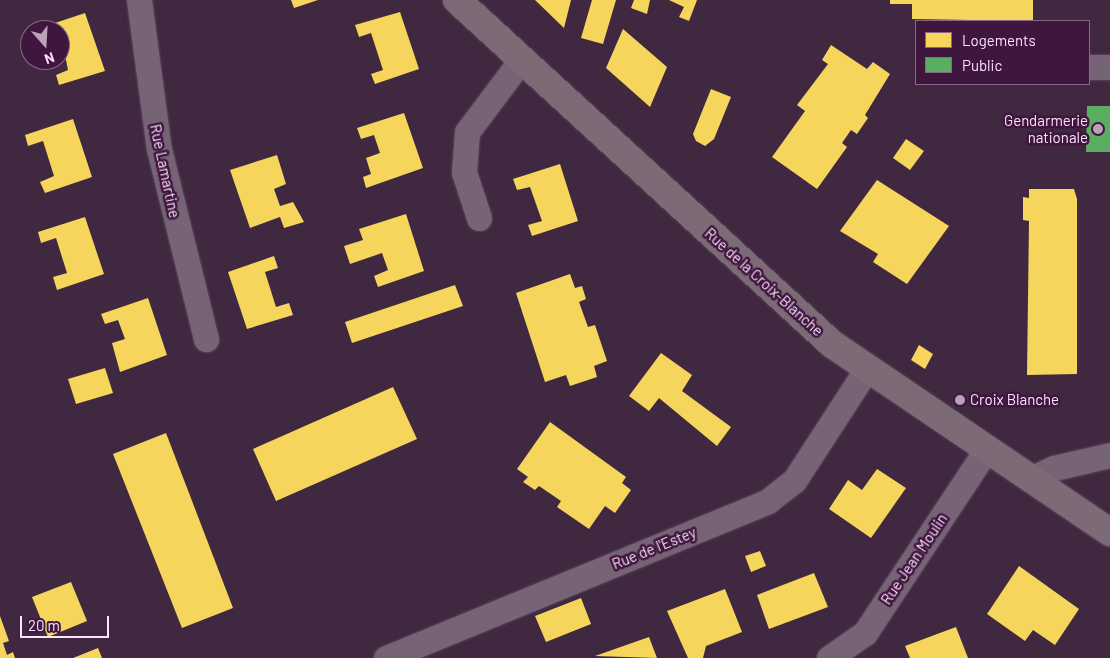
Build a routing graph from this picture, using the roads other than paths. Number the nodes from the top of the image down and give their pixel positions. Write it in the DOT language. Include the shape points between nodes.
graph roads {
  1 [pos="139,0"];
  2 [pos="457,0"];
  3 [pos="521,60"];
  4 [pos="1090,67"];
  5 [pos="1110,67"];
  6 [pos="479,218"];
  7 [pos="206,340"];
  8 [pos="866,370"];
  9 [pos="986,449"];
  10 [pos="1110,455"];
  11 [pos="1030,479"];
  12 [pos="1110,532"];
  13 [pos="386,658"];
  14 [pos="829,658"];
  1 -- 7 [label="street, Rue Lamartine" via="159,149"];
  2 -- 3 [label="main road, Rue de la Croix-Blanche"];
  3 -- 6 [label="street" via="467,132 464,172"];
  3 -- 8 [label="main road, Rue de la Croix-Blanche"];
  4 -- 5 [label="street"];
  8 -- 9 [label="main road, Rue de la Croix-Blanche"];
  8 -- 13 [label="street, Rue de l'Estey" via="794,481 768,501"];
  9 -- 11 [label="main road, Rue de la Croix-Blanche"];
  9 -- 14 [label="street, Rue Jean Moulin" via="865,633"];
  10 -- 11 [label="street" via="1054,468"];
  11 -- 12 [label="main road, Rue de la Croix-Blanche"];
}
